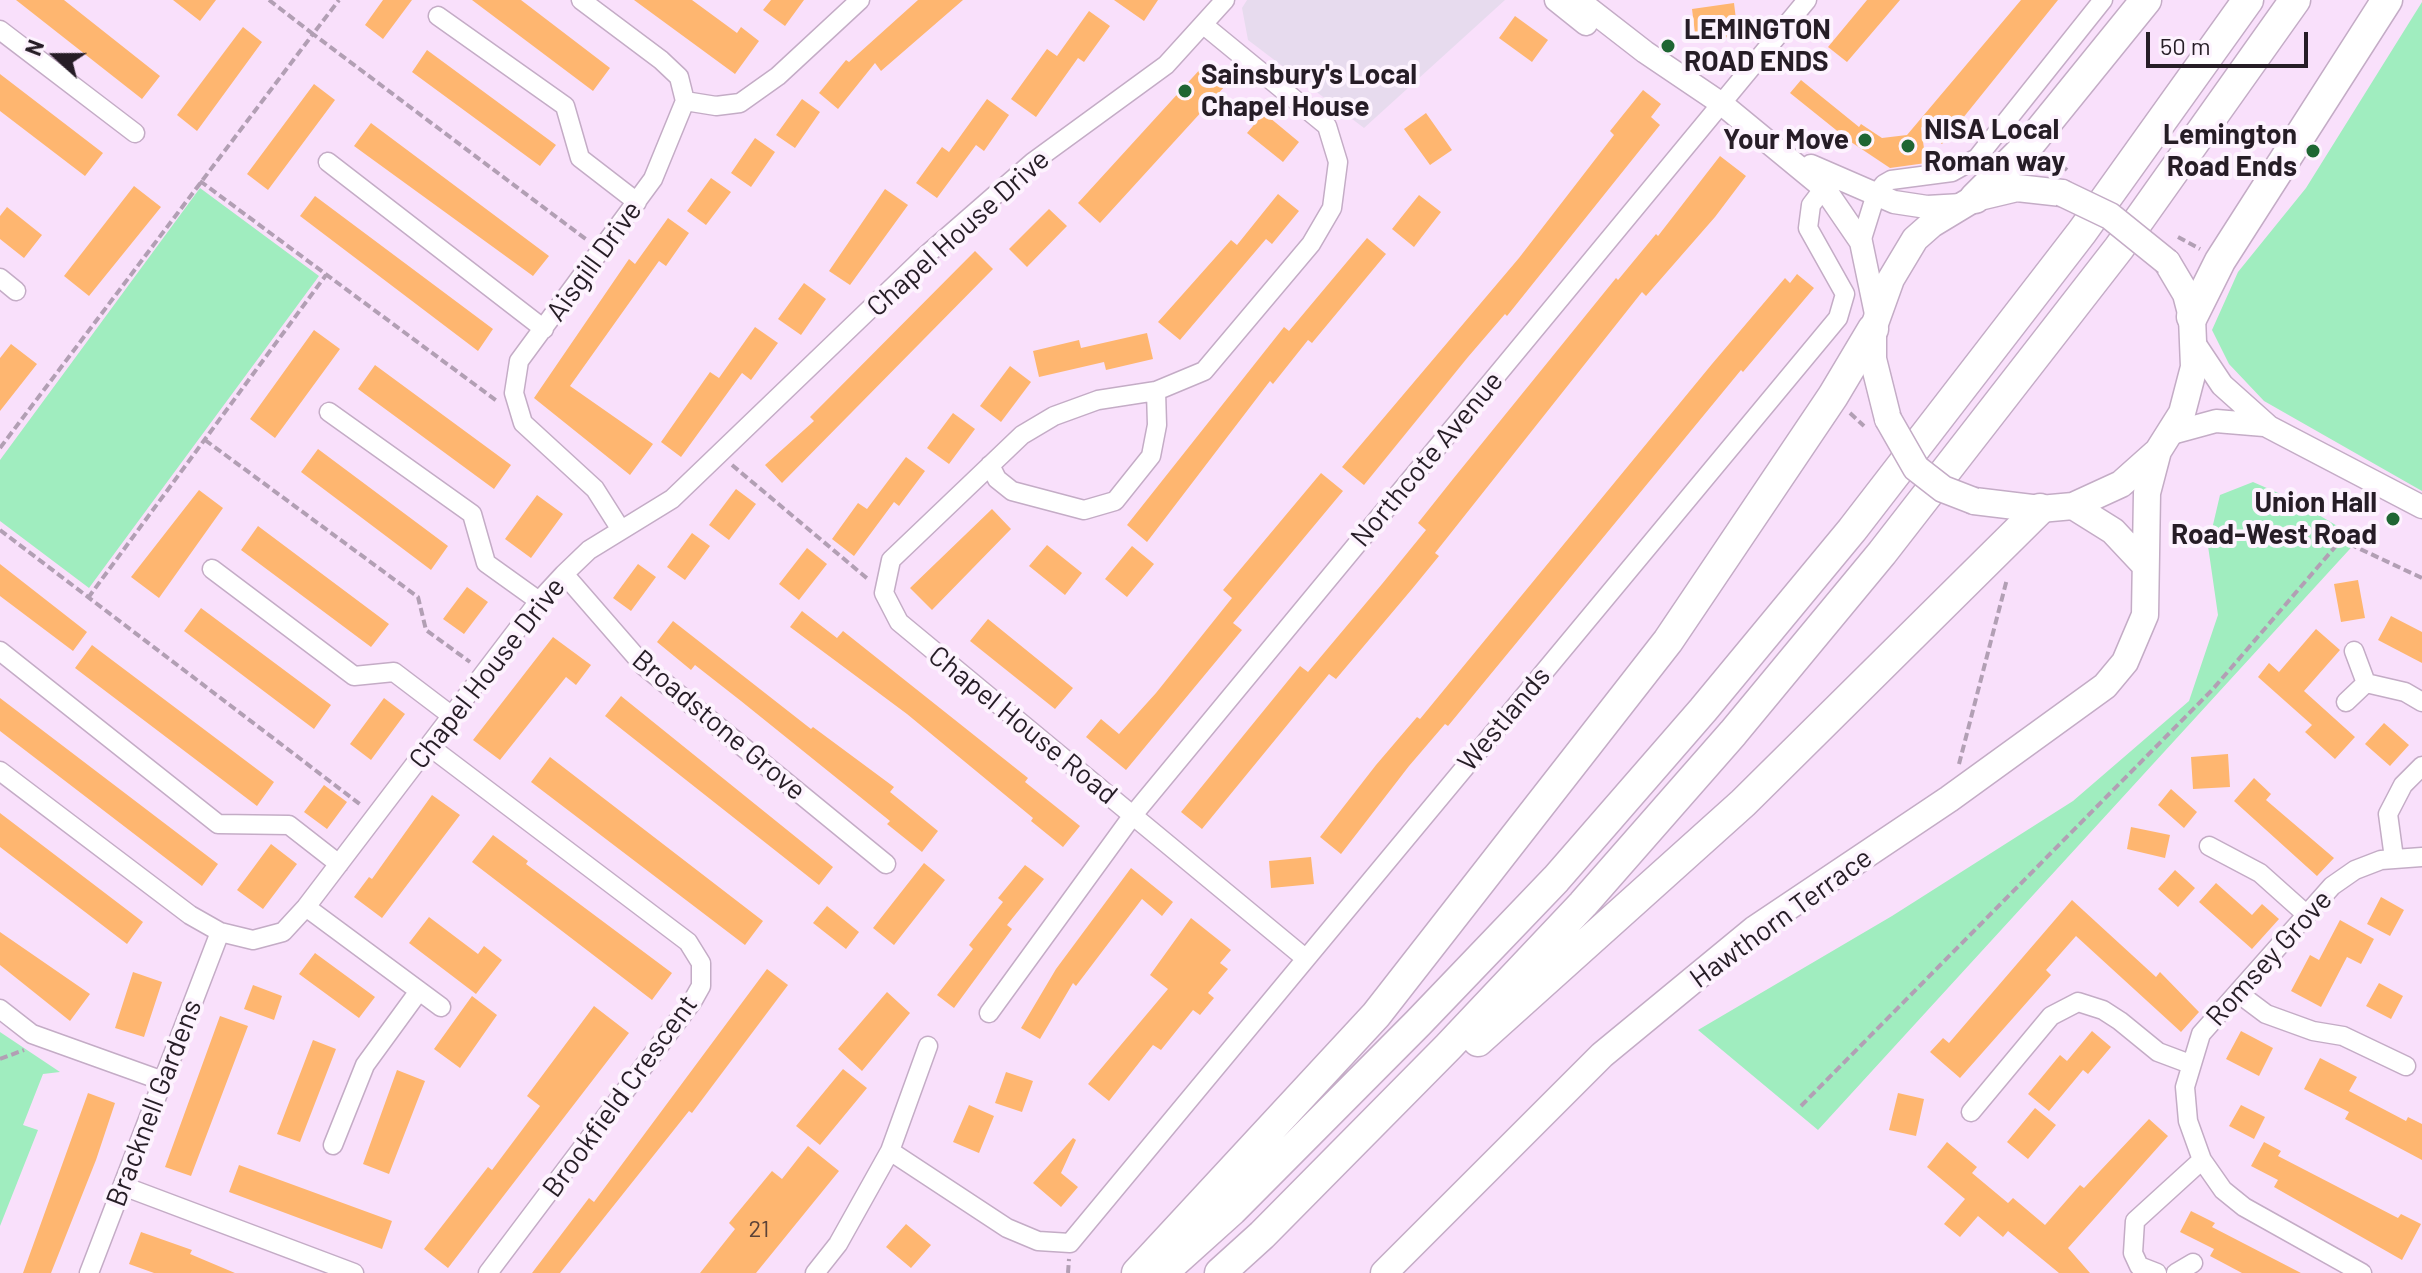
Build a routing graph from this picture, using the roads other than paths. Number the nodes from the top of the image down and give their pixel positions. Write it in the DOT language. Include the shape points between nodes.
graph roads {
  1 [pos="860,0"];
  2 [pos="1225,0"];
  3 [pos="1556,0"];
  4 [pos="1578,0"];
  5 [pos="1807,0"];
  6 [pos="2103,0"];
  7 [pos="2146,0"];
  8 [pos="2248,0"];
  9 [pos="2295,0"];
  10 [pos="2387,0"];
  11 [pos="587,2"];
  12 [pos="438,16"];
  13 [pos="1205,26"];
  14 [pos="0,30"];
  15 [pos="1645,52"];
  16 [pos="685,101"];
  17 [pos="1722,104"];
  18 [pos="135,133"];
  19 [pos="328,162"];
  20 [pos="1828,183"];
  21 [pos="1876,194"];
  22 [pos="637,202"];
  23 [pos="1968,202"];
  24 [pos="1861,242"];
  25 [pos="0,278"];
  26 [pos="16,291"];
  27 [pos="1875,322"];
  28 [pos="544,329"];
  29 [pos="2193,330"];
  30 [pos="1156,391"];
  31 [pos="329,412"];
  32 [pos="2269,427"];
  33 [pos="2165,442"];
  34 [pos="990,465"];
  35 [pos="2073,506"];
  36 [pos="2422,507"];
  37 [pos="2040,509"];
  38 [pos="621,530"];
  39 [pos="2144,564"];
  40 [pos="212,569"];
  41 [pos="564,574"];
  42 [pos="539,601"];
  43 [pos="0,651"];
  44 [pos="2354,651"];
  45 [pos="2366,683"];
  46 [pos="2346,702"];
  47 [pos="2422,702"];
  48 [pos="452,716"];
  49 [pos="429,746"];
  50 [pos="2422,766"];
  51 [pos="0,771"];
  52 [pos="1133,815"];
  53 [pos="2209,846"];
  54 [pos="2422,857"];
  55 [pos="2394,858"];
  56 [pos="339,864"];
  57 [pos="886,864"];
  58 [pos="306,907"];
  59 [pos="2307,915"];
  60 [pos="220,932"];
  61 [pos="1305,958"];
  62 [pos="419,991"];
  63 [pos="2238,993"];
  64 [pos="441,1007"];
  65 [pos="0,1009"];
  66 [pos="989,1013"];
  67 [pos="928,1046"];
  68 [pos="2190,1064"];
  69 [pos="2406,1066"];
  70 [pos="163,1081"];
  71 [pos="1971,1112"];
  72 [pos="333,1145"];
  73 [pos="890,1151"];
  74 [pos="2202,1160"];
  75 [pos="123,1186"];
  76 [pos="1262,1235"];
  77 [pos="2193,1263"];
  78 [pos="348,1272"];
  79 [pos="89,1273"];
  80 [pos="488,1273"];
  81 [pos="815,1273"];
  82 [pos="1137,1273"];
  83 [pos="1162,1273"];
  84 [pos="1220,1273"];
  85 [pos="1384,1273"];
  86 [pos="2157,1273"];
  87 [pos="2176,1273"];
  88 [pos="2362,1273"];
  1 -- 16 [label="street" via="778,76 740,103"];
  2 -- 13 [label="street, Chapel House Drive"];
  3 -- 15 [label="street" via="1603,37"];
  4 -- 15 [label="street"];
  5 -- 17 [label="street, Northcote Avenue"];
  6 -- 21 [label="street" via="1977,158 1952,172 1891,180"];
  7 -- 23 [label="highway" via="2031,142"];
  8 -- 83 [label="highway" via="2082,232 1852,530 1703,710 1556,879 1429,1012"];
  9 -- 76 [label="highway" via="2119,248 1882,553 1733,733 1573,915"];
  10 -- 29 [label="highway" via="2220,261"];
  11 -- 16 [label="street" via="679,77"];
  12 -- 22 [label="street" via="565,106 580,158"];
  13 -- 30 [label="street" via="1327,126 1338,162 1332,208 1311,244 1204,371"];
  13 -- 38 [label="street, Chapel House Drive" via="1166,65 1033,162 935,248 672,499"];
  14 -- 18 [label="street"];
  15 -- 17 [label="street"];
  16 -- 22 [label="street, Aisgill Drive" via="653,179"];
  17 -- 20 [label="street"];
  17 -- 52 [label="street, Northcote Avenue"];
  19 -- 28 [label="street"];
  20 -- 21 [label="street"];
  20 -- 24 [label="street"];
  20 -- 61 [label="street, Westlands" via="1811,205 1808,228 1845,294 1838,318"];
  21 -- 23 [label="street" via="1909,206"];
  21 -- 24 [label="street"];
  22 -- 28 [label="street, Aisgill Drive"];
  23 -- 27 [label="main road" via="1915,239"];
  23 -- 29 [label="main road, bridge" via="2026,188 2062,193 2122,224 2167,262 2186,294"];
  24 -- 27 [label="street"];
  25 -- 26 [label="street"];
  27 -- 37 [label="main road, bridge" via="1873,359 1888,419 1916,468 1943,489 1974,501"];
  27 -- 82 [label="highway" via="1833,396 1668,641 1610,716 1376,1015"];
  28 -- 38 [label="street, Aisgill Drive" via="519,361 514,393 523,423 595,489"];
  29 -- 32 [label="street" via="2222,385"];
  29 -- 33 [label="main road, Hawthorn Terrace" via="2190,389"];
  30 -- 34 [label="street" via="1098,400 1054,416 1022,435"];
  30 -- 34 [label="street" via="1151,456 1115,501 1084,510 1012,491"];
  31 -- 42 [label="street" via="472,514 486,563"];
  32 -- 33 [label="street" via="2225,421"];
  32 -- 36 [label="street"];
  33 -- 35 [label="main road" via="2121,484"];
  33 -- 39 [label="main road, Hawthorn Terrace" via="2147,493"];
  34 -- 52 [label="street, Chapel House Road" via="891,560 884,593 899,622"];
  35 -- 37 [label="main road"];
  35 -- 39 [label="main road" via="2113,531"];
  37 -- 76 [label="highway" via="1743,803"];
  38 -- 41 [label="street, Chapel House Drive"];
  39 -- 85 [label="main road, Hawthorn Terrace" via="2145,615 2125,662 2105,686 1755,929 1602,1055"];
  40 -- 48 [label="street" via="354,676 394,672"];
  41 -- 42 [label="street, Chapel House Drive"];
  41 -- 57 [label="street, Broadstone Grove" via="644,666"];
  42 -- 48 [label="street, Chapel House Drive"];
  43 -- 56 [label="street" via="218,824 289,825"];
  44 -- 45 [label="street"];
  45 -- 46 [label="street"];
  45 -- 47 [label="street" via="2405,692"];
  48 -- 49 [label="street, Chapel House Drive"];
  49 -- 56 [label="street, Chapel House Drive"];
  49 -- 80 [label="street, Brookfield Crescent" via="688,942 701,963 701,986 692,1002"];
  50 -- 55 [label="street" via="2403,785 2388,814"];
  51 -- 60 [label="street, Chapel House Drive"];
  52 -- 61 [label="street, Chapel House Road"];
  52 -- 66 [label="street, Northcote Avenue"];
  53 -- 59 [label="street" via="2260,873"];
  54 -- 55 [label="street, Romsey Grove"];
  55 -- 59 [label="street, Romsey Grove" via="2355,870 2332,886"];
  56 -- 58 [label="street, Chapel House Drive"];
  58 -- 60 [label="street, Chapel House Drive" via="283,932 253,940"];
  58 -- 62 [label="street"];
  59 -- 63 [label="street, Romsey Grove"];
  60 -- 70 [label="street, Bracknell Gardens"];
  61 -- 73 [label="street, Westlands" via="1070,1243 1038,1241 1007,1228"];
  62 -- 64 [label="street"];
  62 -- 72 [label="street" via="365,1065"];
  63 -- 68 [label="street, Romsey Grove" via="2201,1034"];
  63 -- 69 [label="street" via="2266,1014 2343,1036"];
  65 -- 70 [label="street" via="32,1034"];
  67 -- 73 [label="street"];
  68 -- 71 [label="street" via="2158,1052 2120,1021 2078,1002 2051,1016"];
  68 -- 74 [label="street, Romsey Grove" via="2185,1087 2188,1121"];
  70 -- 75 [label="street, Bracknell Gardens"];
  73 -- 81 [label="street" via="838,1244"];
  74 -- 86 [label="street" via="2135,1221 2133,1253 2139,1266"];
  74 -- 88 [label="street, Romsey Grove" via="2223,1190 2244,1207"];
  75 -- 78 [label="street"];
  75 -- 79 [label="street, Bracknell Gardens"];
  76 -- 84 [label="highway"];
  77 -- 87 [label="street"];
}
